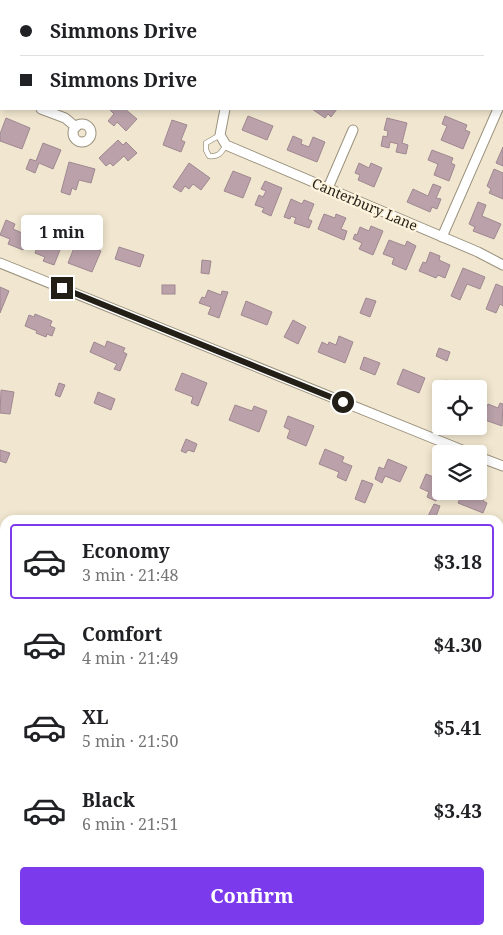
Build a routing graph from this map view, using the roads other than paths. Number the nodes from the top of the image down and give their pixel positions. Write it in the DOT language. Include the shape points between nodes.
graph roads {
  1 [pos="44,110"];
  2 [pos="225,110"];
  3 [pos="498,110"];
  4 [pos="76,126"];
  5 [pos="353,130"];
  6 [pos="220,134"];
  7 [pos="226,146"];
  8 [pos="328,188"];
  9 [pos="442,237"];
  10 [pos="0,263"];
  11 [pos="503,265"];
  12 [pos="450,445"];
  13 [pos="487,460"];
  14 [pos="503,466"];
  1 -- 4 [label="street"];
  2 -- 6 [label="street"];
  3 -- 9 [label="street"];
  5 -- 8 [label="street"];
  6 -- 7 [label="street"];
  6 -- 7 [label="lane" via="206,143 209,156 221,154"];
  7 -- 8 [label="street, Canterbury Lane"];
  8 -- 9 [label="street, Canterbury Lane"];
  9 -- 11 [label="street, Canterbury Lane"];
  10 -- 12 [label="street"];
  13 -- 14 [label="street"];
}
